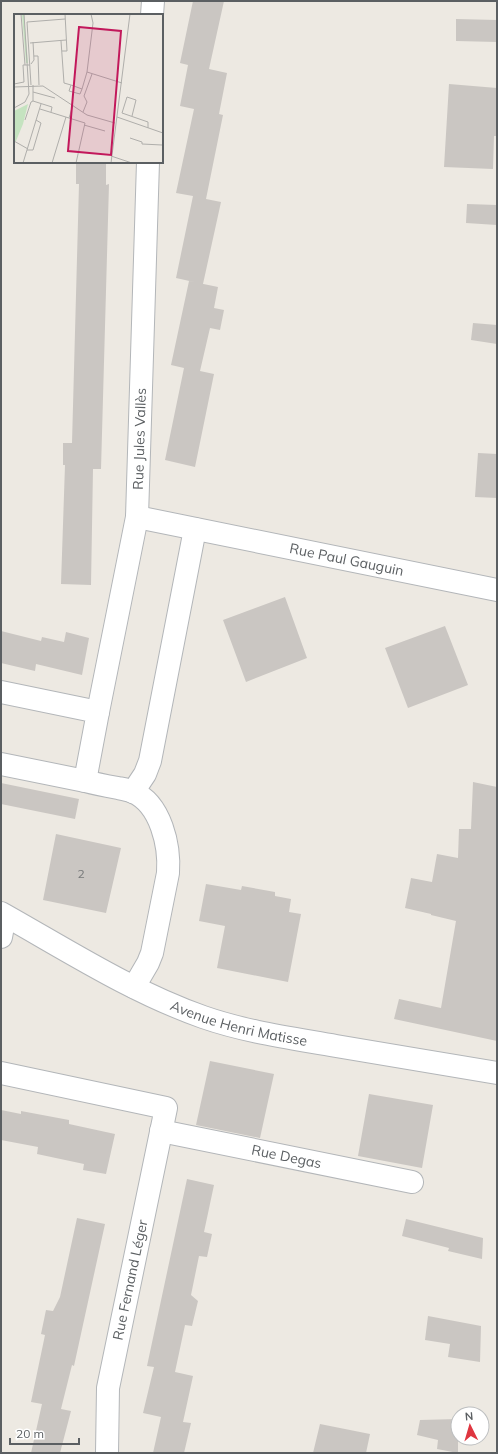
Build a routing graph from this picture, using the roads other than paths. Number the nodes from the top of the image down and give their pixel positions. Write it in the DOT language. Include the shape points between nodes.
graph roads {
  1 [pos="152,1"];
  2 [pos="152,14"];
  3 [pos="148,163"];
  4 [pos="137,517"];
  5 [pos="195,529"];
  6 [pos="497,590"];
  7 [pos="1,692"];
  8 [pos="98,712"];
  9 [pos="1,764"];
  10 [pos="85,781"];
  11 [pos="133,792"];
  12 [pos="3,915"];
  13 [pos="1,937"];
  14 [pos="134,987"];
  15 [pos="1,1073"];
  16 [pos="497,1073"];
  17 [pos="161,1131"];
  18 [pos="412,1182"];
  19 [pos="107,1453"];
  1 -- 2 [label="street"];
  3 -- 4 [label="street, Rue Jules Vallès"];
  4 -- 5 [label="street, Rue Paul Gauguin"];
  4 -- 8 [label="street, Rue Jules Vallès"];
  5 -- 6 [label="street, Rue Paul Gauguin"];
  5 -- 11 [label="street" via="150,761"];
  7 -- 8 [label="street"];
  8 -- 10 [label="street, Rue Jules Vallès"];
  9 -- 10 [label="street"];
  10 -- 11 [label="street"];
  11 -- 14 [label="street" via="152,808 166,839 169,861 152,953"];
  12 -- 13 [label="street"];
  12 -- 14 [label="street, Avenue Henri Matisse"];
  14 -- 16 [label="street, Avenue Henri Matisse" via="186,1010 242,1028"];
  15 -- 17 [label="street, Rue Fernand Léger" via="166,1108"];
  17 -- 18 [label="street, Rue Degas"];
  17 -- 19 [label="street, Rue Fernand Léger" via="108,1388"];
}
